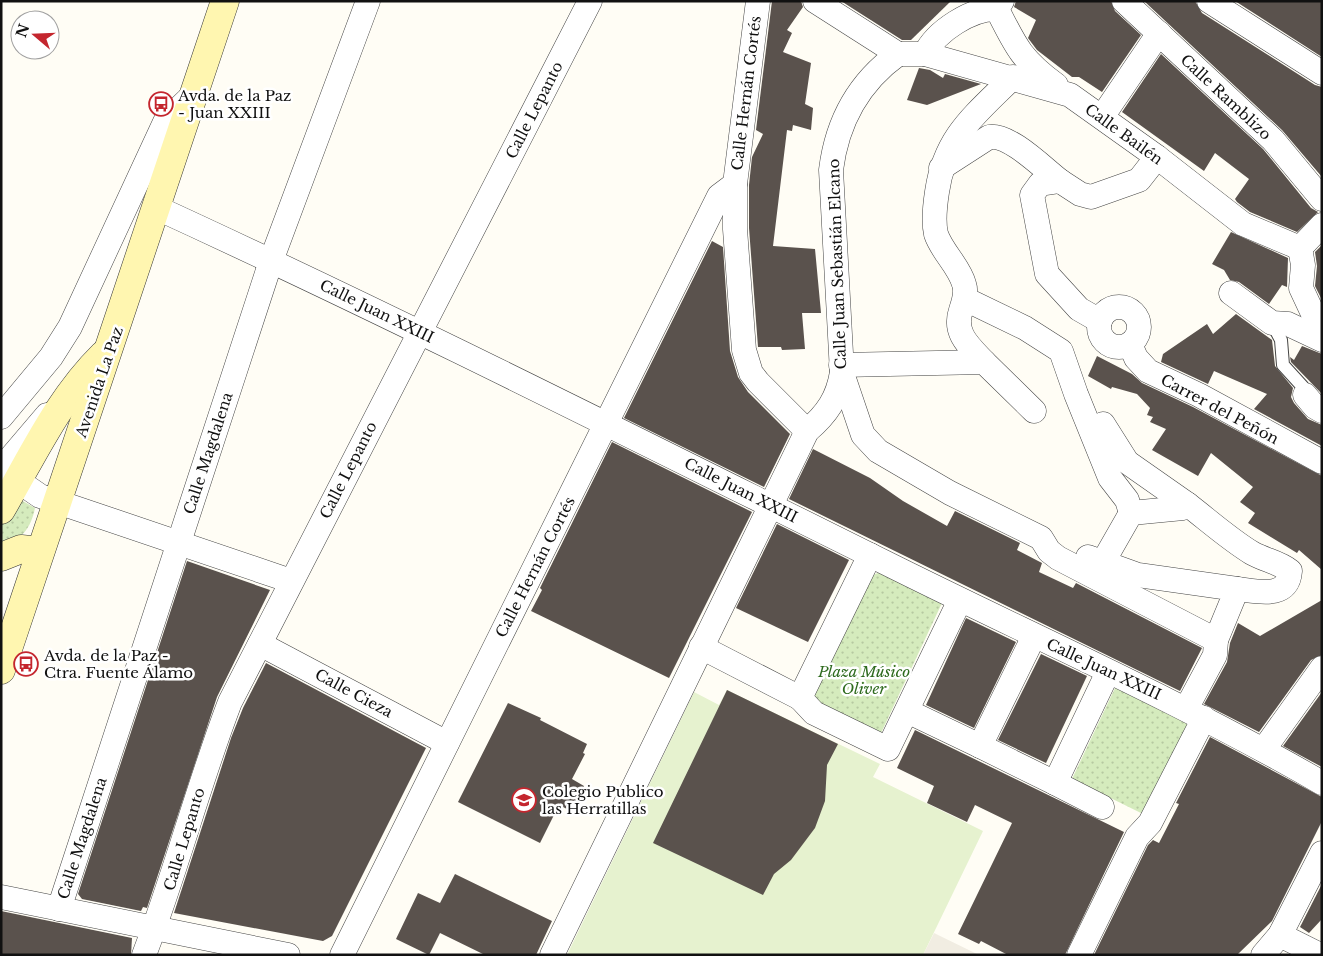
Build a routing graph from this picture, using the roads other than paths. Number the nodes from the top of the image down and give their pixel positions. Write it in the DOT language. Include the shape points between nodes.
graph roads {
  1 [pos="225,1"];
  2 [pos="368,1"];
  3 [pos="590,1"];
  4 [pos="758,1"];
  5 [pos="1124,1"];
  6 [pos="1209,1"];
  7 [pos="822,3"];
  8 [pos="999,5"];
  9 [pos="1159,33"];
  10 [pos="898,54"];
  11 [pos="925,54"];
  12 [pos="1322,73"];
  13 [pos="1013,77"];
  14 [pos="195,93"];
  15 [pos="1070,95"];
  16 [pos="1102,117"];
  17 [pos="1157,157"];
  18 [pos="940,168"];
  19 [pos="1060,181"];
  20 [pos="735,184"];
  21 [pos="1322,199"];
  22 [pos="155,207"];
  23 [pos="1322,224"];
  24 [pos="1300,248"];
  25 [pos="271,261"];
  26 [pos="1231,293"];
  27 [pos="965,299"];
  28 [pos="1100,321"];
  29 [pos="1272,323"];
  30 [pos="420,332"];
  31 [pos="1322,333"];
  32 [pos="1322,340"];
  33 [pos="1130,344"];
  34 [pos="111,347"];
  35 [pos="984,362"];
  36 [pos="842,368"];
  37 [pos="1074,390"];
  38 [pos="1314,403"];
  39 [pos="1034,411"];
  40 [pos="1,417"];
  41 [pos="607,423"];
  42 [pos="808,431"];
  43 [pos="1322,462"];
  44 [pos="10,474"];
  45 [pos="57,501"];
  46 [pos="1187,504"];
  47 [pos="770,505"];
  48 [pos="1,510"];
  49 [pos="1131,513"];
  50 [pos="1041,538"];
  51 [pos="178,542"];
  52 [pos="40,551"];
  53 [pos="870,555"];
  54 [pos="1,558"];
  55 [pos="1102,562"];
  56 [pos="291,581"];
  57 [pos="1237,589"];
  58 [pos="960,600"];
  59 [pos="1034,636"];
  60 [pos="1216,640"];
  61 [pos="260,644"];
  62 [pos="701,647"];
  63 [pos="1322,668"];
  64 [pos="1,670"];
  65 [pos="1108,672"];
  66 [pos="800,698"];
  67 [pos="907,711"];
  68 [pos="1195,713"];
  69 [pos="447,743"];
  70 [pos="980,746"];
  71 [pos="1264,750"];
  72 [pos="1056,783"];
  73 [pos="1322,783"];
  74 [pos="1102,807"];
  75 [pos="1322,853"];
  76 [pos="1,897"];
  77 [pos="59,909"];
  78 [pos="154,928"];
  79 [pos="1280,935"];
  80 [pos="144,955"];
  81 [pos="288,955"];
  82 [pos="342,955"];
  83 [pos="552,955"];
  84 [pos="1079,955"];
  85 [pos="1262,955"];
  86 [pos="1320,955"];
  1 -- 14 [label="main road, Avenida La Paz"];
  2 -- 25 [label="street, Calle Magdalena"];
  3 -- 30 [label="street, Calle Lepanto"];
  4 -- 20 [label="street, Calle Hernán Cortés"];
  5 -- 9 [label="street, Calle Ramblizo"];
  6 -- 12 [label="street"];
  7 -- 10 [label="street"];
  8 -- 11 [label="street" via="968,15 929,45"];
  8 -- 15 [label="street" via="1022,56"];
  9 -- 16 [label="street"];
  9 -- 21 [label="street, Calle Ramblizo" via="1273,140"];
  10 -- 11 [label="street, Calle Bailén"];
  10 -- 36 [label="street, Calle Juan Sebastián Elcano" via="870,77 846,117 833,150 831,170"];
  11 -- 13 [label="street, Calle Bailén"];
  13 -- 15 [label="street, Calle Bailén"];
  13 -- 18 [label="street" via="951,142"];
  14 -- 22 [label="main road, Avenida La Paz"];
  14 -- 40 [label="street, Avenida La Paz" via="165,122 70,328 51,357"];
  15 -- 16 [label="street, Calle Bailén"];
  16 -- 17 [label="street, Calle Bailén"];
  17 -- 19 [label="street" via="1139,180 1091,197"];
  17 -- 24 [label="street, Calle Bailén" via="1243,224"];
  18 -- 19 [label="street" via="989,137 997,136 1009,141"];
  18 -- 27 [label="street" via="935,226 940,243 964,283"];
  19 -- 28 [label="street" via="1040,184 1032,195 1047,274 1079,309"];
  20 -- 41 [label="street, Calle Hernán Cortés" via="719,196"];
  20 -- 42 [label="street, Calle Hernán Cortés" via="735,248 746,361 758,382"];
  22 -- 25 [label="street, Calle Juan XXIII"];
  22 -- 34 [label="main road, Avenida La Paz"];
  23 -- 24 [label="street"];
  24 -- 31 [label="street" via="1303,265 1301,288"];
  25 -- 30 [label="street, Calle Juan XXIII"];
  25 -- 51 [label="street, Calle Magdalena"];
  26 -- 29 [label="street"];
  27 -- 35 [label="street" via="960,314 960,332"];
  27 -- 37 [label="street" via="1025,328 1061,351"];
  28 -- 33 [label="street" via="1099,330 1105,342 1118,347"];
  28 -- 33 [label="street" via="1110,309 1129,309 1138,319 1139,326 1136,338"];
  29 -- 32 [label="street" via="1288,324"];
  29 -- 38 [label="lane" via="1281,340 1282,365"];
  30 -- 41 [label="street, Calle Juan XXIII"];
  30 -- 56 [label="street, Calle Lepanto"];
  33 -- 43 [label="street, Carrer del Peñón" via="1136,358 1148,371"];
  34 -- 44 [label="main road" via="88,370"];
  34 -- 45 [label="main road, Avenida La Paz"];
  35 -- 36 [label="street"];
  35 -- 39 [label="street"];
  36 -- 42 [label="street, Calle Juan Sebastián Elcano" via="835,398"];
  36 -- 50 [label="street" via="863,435 878,451 950,493"];
  37 -- 46 [label="street" via="1088,388 1110,439 1127,462"];
  37 -- 49 [label="street" via="1110,478 1127,500"];
  41 -- 47 [label="street, Calle Juan XXIII"];
  41 -- 69 [label="street, Calle Hernán Cortés"];
  42 -- 47 [label="street, Calle Juan Sebastián Elcano"];
  44 -- 45 [label="street" via="32,492"];
  44 -- 48 [label="main road"];
  45 -- 51 [label="street"];
  45 -- 52 [label="main road, Avenida La Paz"];
  46 -- 49 [label="street" via="1183,508"];
  46 -- 57 [label="street" via="1246,550 1290,571 1287,585 1281,590"];
  47 -- 53 [label="street, Calle Juan XXIII"];
  47 -- 62 [label="street, Calle Juan Sebastián Elcano"];
  49 -- 55 [label="street"];
  50 -- 55 [label="street"];
  50 -- 60 [label="street" via="1049,552 1058,558"];
  51 -- 56 [label="street"];
  51 -- 77 [label="street, Calle Magdalena"];
  52 -- 54 [label="main road" via="21,549"];
  52 -- 64 [label="main road, Avenida La Paz"];
  53 -- 58 [label="street, Calle Juan XXIII"];
  53 -- 66 [label="street"];
  55 -- 57 [label="street" via="1138,574"];
  56 -- 61 [label="street, Calle Lepanto"];
  57 -- 60 [label="street"];
  58 -- 59 [label="street, Calle Juan XXIII"];
  58 -- 67 [label="street"];
  59 -- 65 [label="street, Calle Juan XXIII"];
  59 -- 70 [label="street"];
  60 -- 68 [label="street" via="1215,656"];
  61 -- 69 [label="street, Calle Cieza"];
  61 -- 78 [label="street, Calle Lepanto" via="230,702 209,756"];
  62 -- 66 [label="street"];
  62 -- 83 [label="street, Calle Juan Sebastián Elcano"];
  63 -- 71 [label="street"];
  65 -- 68 [label="street, Calle Juan XXIII"];
  65 -- 72 [label="street"];
  66 -- 67 [label="street" via="814,713 888,749"];
  67 -- 70 [label="street"];
  68 -- 71 [label="street, Calle Juan XXIII"];
  68 -- 84 [label="street" via="1150,824 1137,837"];
  69 -- 82 [label="street, Calle Hernán Cortés"];
  70 -- 72 [label="street"];
  71 -- 73 [label="street, Calle Juan XXIII"];
  72 -- 74 [label="street"];
  75 -- 79 [label="street"];
  76 -- 77 [label="street"];
  77 -- 78 [label="street"];
  78 -- 80 [label="street, Calle Lepanto"];
  78 -- 81 [label="street"];
  79 -- 85 [label="street"];
  79 -- 86 [label="street"];
}
